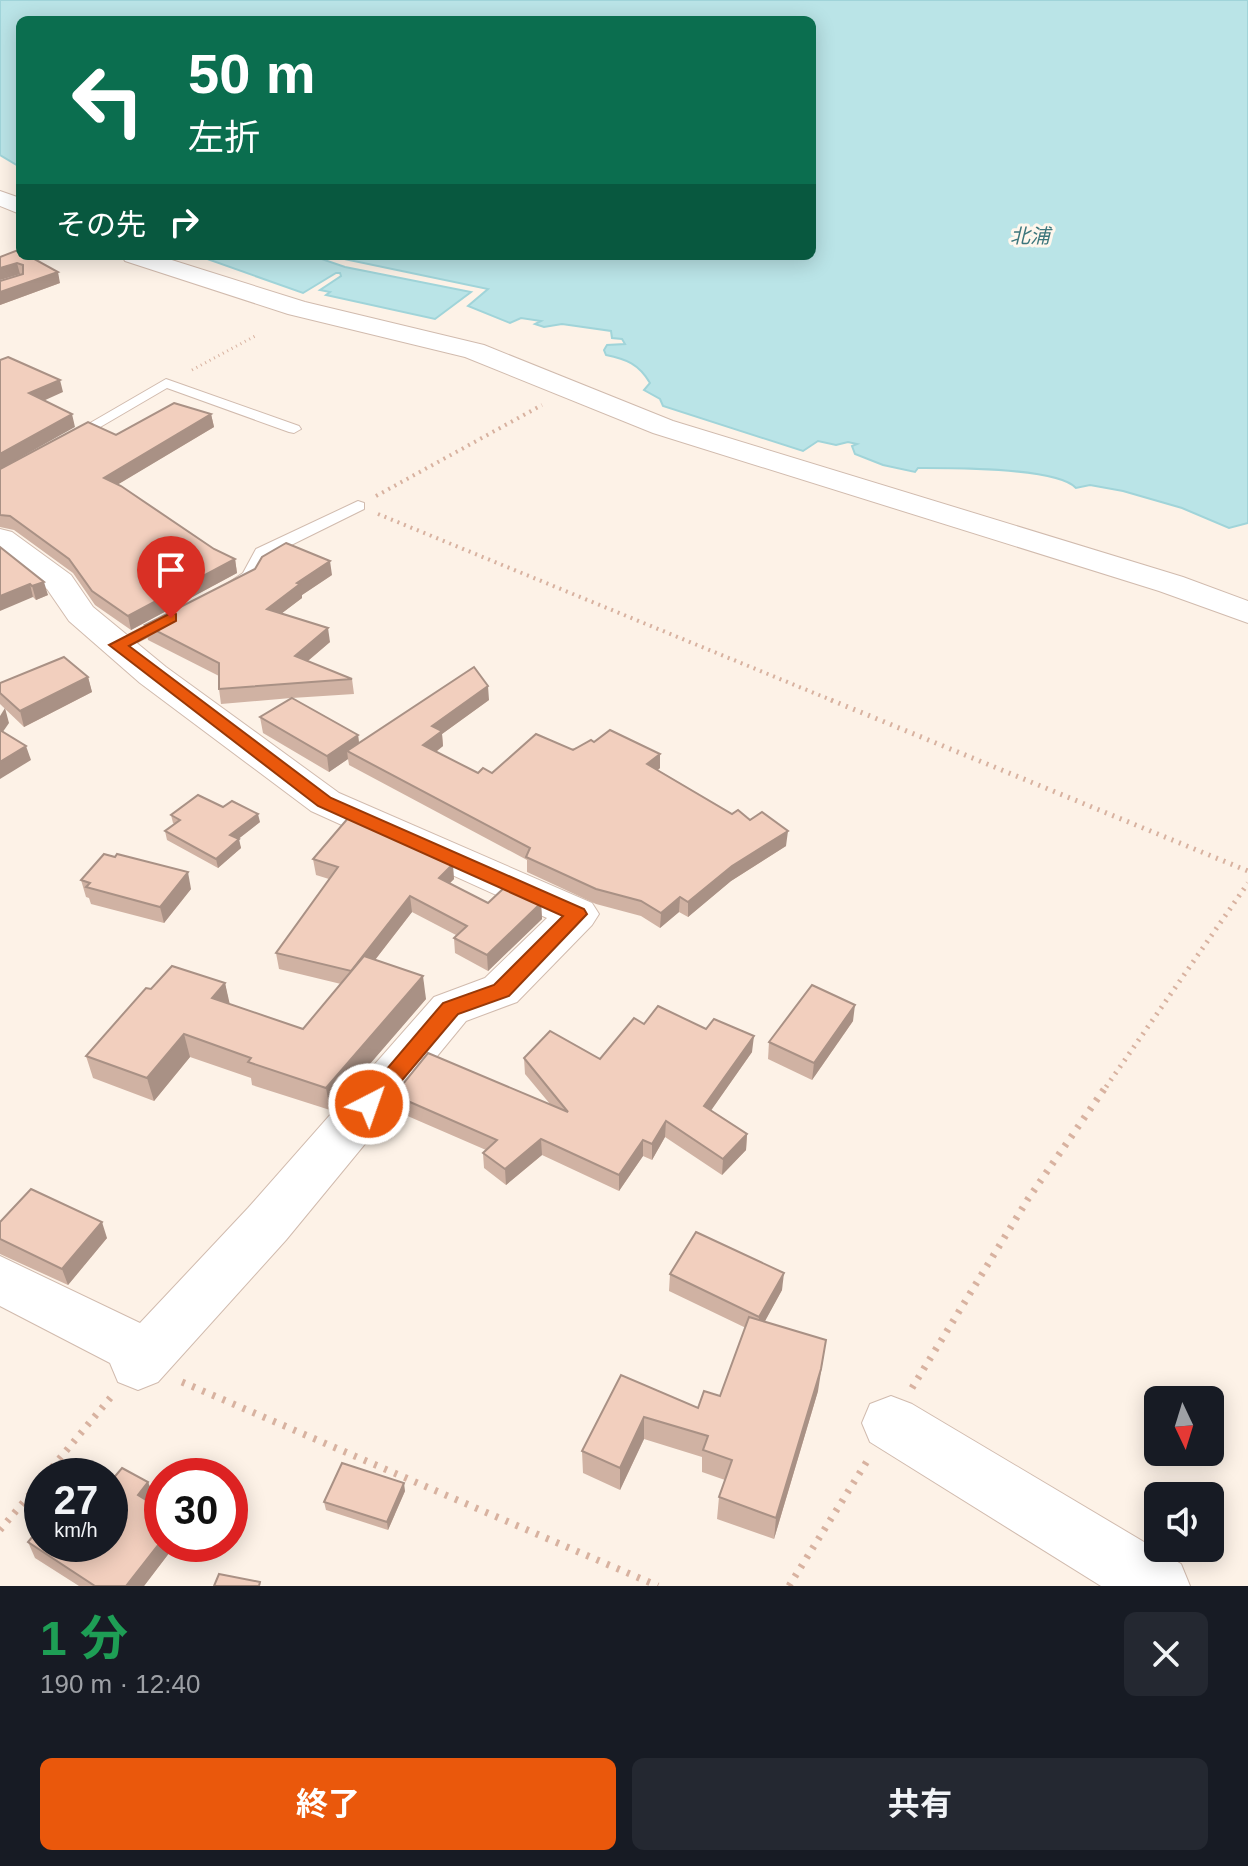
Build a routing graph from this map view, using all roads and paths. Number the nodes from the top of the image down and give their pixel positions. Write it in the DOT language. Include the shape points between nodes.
graph roads {
  1 [pos="146,260"];
  2 [pos="257,335"];
  3 [pos="166,383"];
  4 [pos="571,389"];
  5 [pos="294,429"];
  6 [pos="55,447"];
  7 [pos="358,506"];
  8 [pos="0,539"];
  9 [pos="223,590"];
  10 [pos="184,611"];
  11 [pos="1248,613"];
  12 [pos="118,645"];
  13 [pos="1248,871"];
  14 [pos="1248,883"];
  15 [pos="0,1280"];
  16 [pos="143,1359"];
  17 [pos="891,1423"];
  18 [pos="61,1458"];
  19 [pos="24,1502"];
  20 [pos="0,1530"];
  21 [pos="658,1586"];
  22 [pos="789,1586"];
  23 [pos="1159,1586"];
  1 -- 4 [label="street" via="285,305 474,351"];
  2 -- 3 [label="path"];
  3 -- 5 [label="lane"];
  3 -- 6 [label="lane"];
  4 -- 7 [label="path"];
  4 -- 11 [label="street" via="663,427 1171,584"];
  7 -- 9 [label="lane" via="262,553 250,576"];
  7 -- 13 [label="path"];
  8 -- 12 [label="street" via="59,582 81,614"];
  10 -- 12 [label="lane"];
  12 -- 16 [label="street" via="325,802 577,914 501,990 450,1009 267,1224"];
  14 -- 17 [label="path" via="1028,1199"];
  15 -- 16 [label="street"];
  16 -- 18 [label="path"];
  16 -- 21 [label="path"];
  17 -- 22 [label="path"];
  17 -- 23 [label="street"];
  19 -- 20 [label="path"];
}
